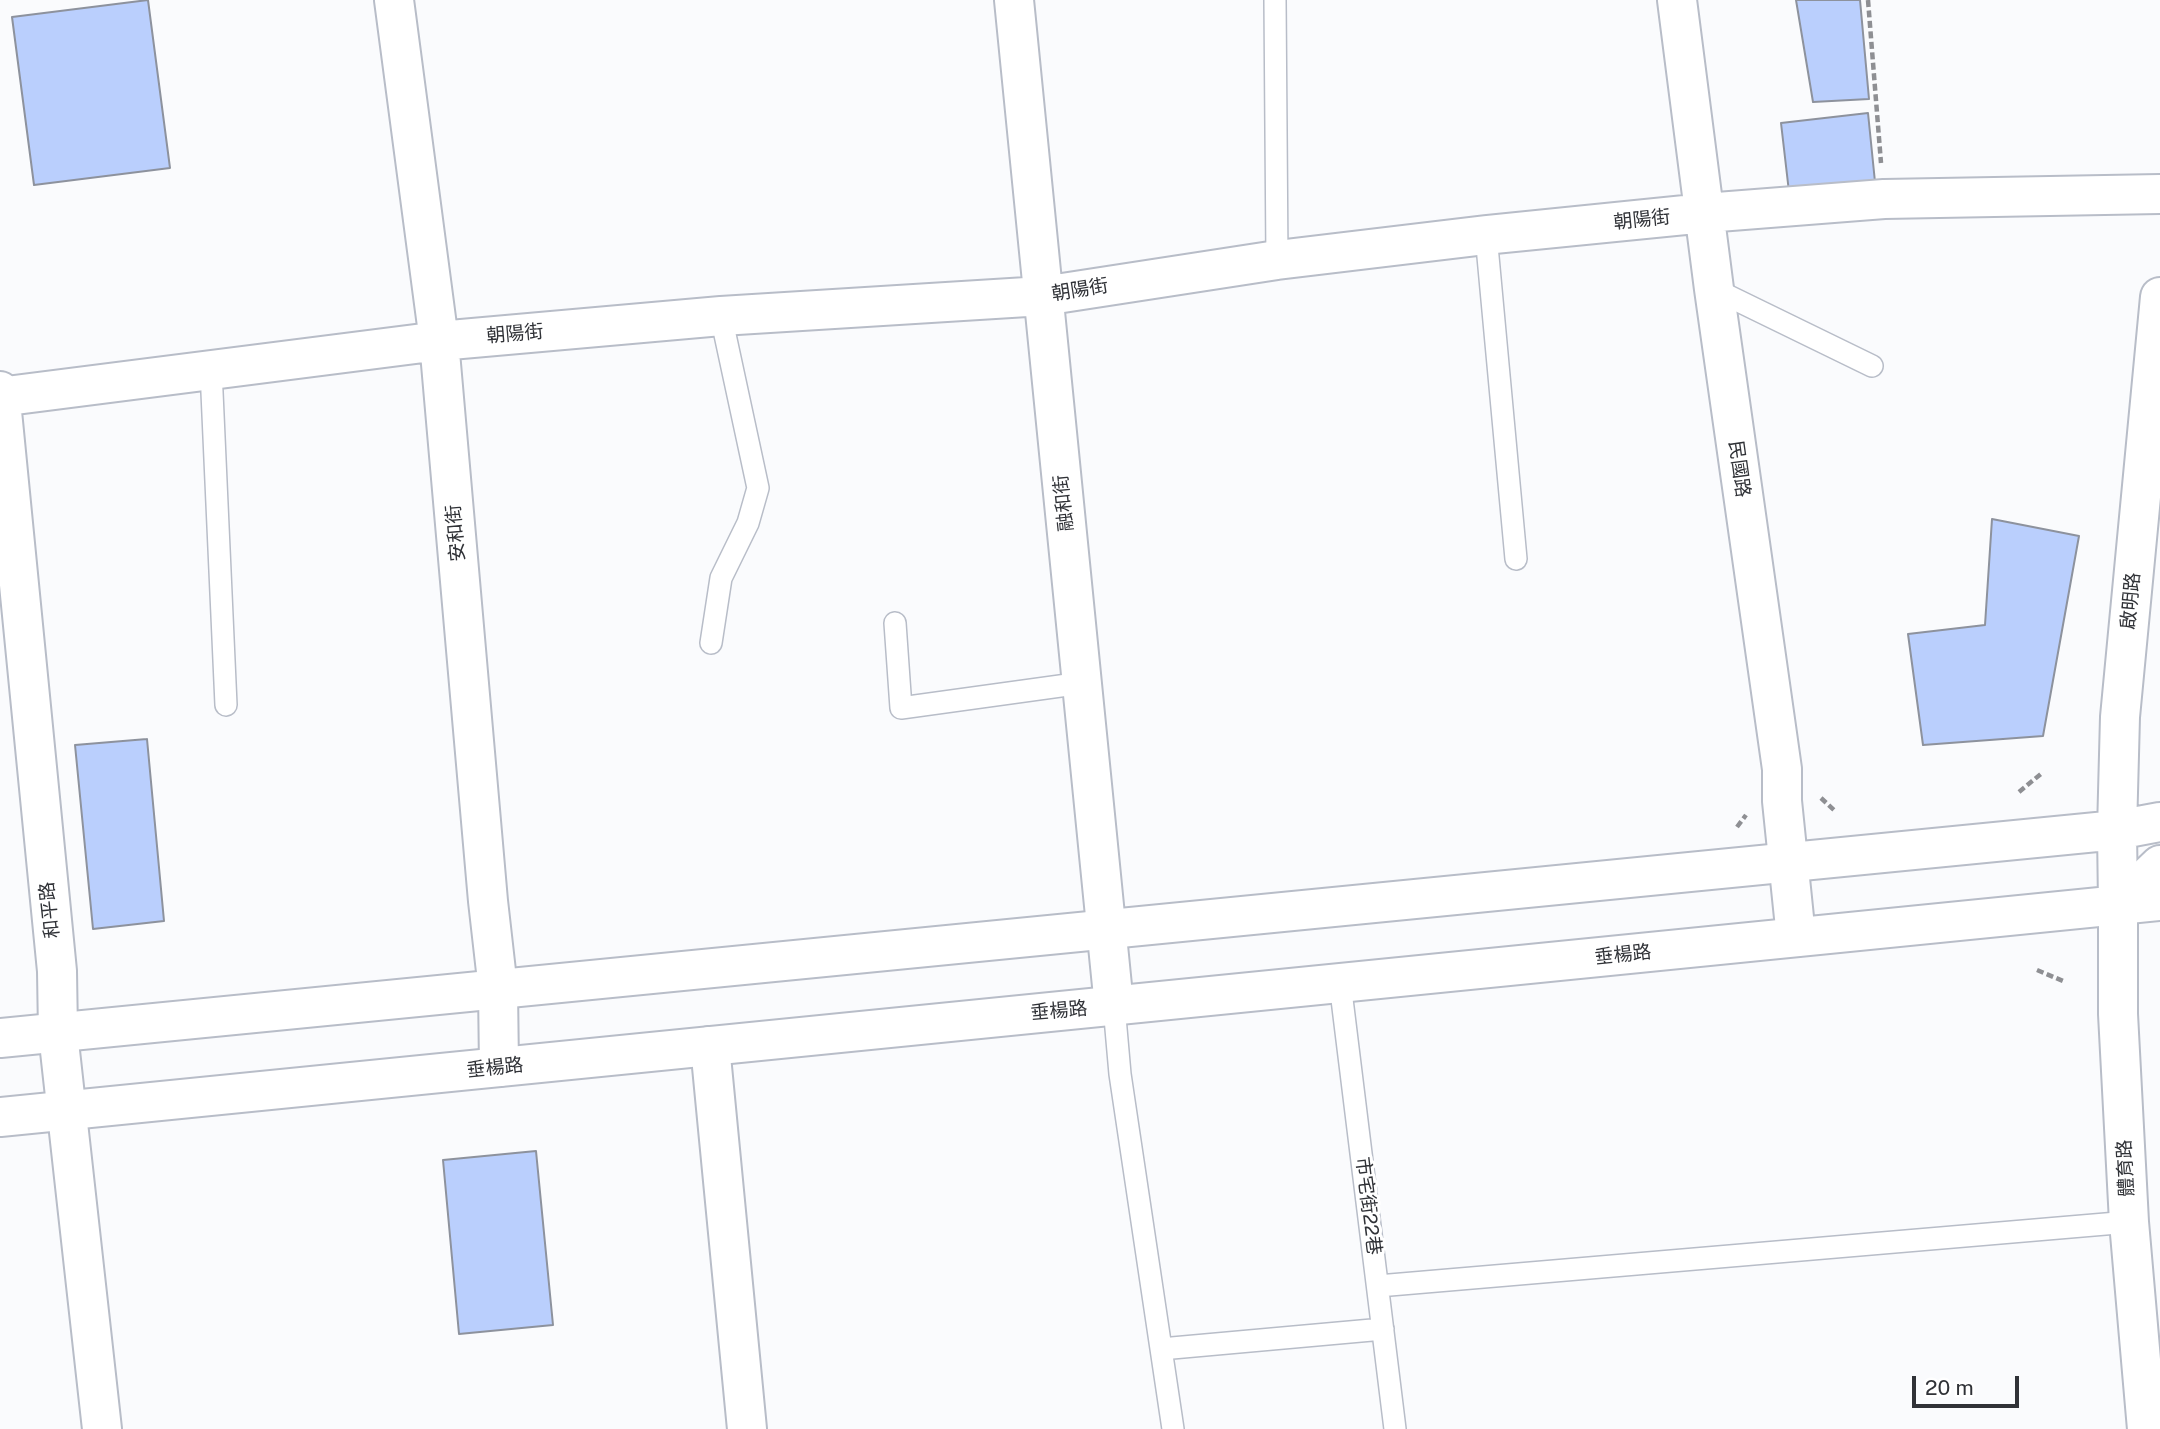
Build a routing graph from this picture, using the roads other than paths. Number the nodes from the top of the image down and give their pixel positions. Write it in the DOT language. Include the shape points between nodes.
graph roads {
  1 [pos="394,0"];
  2 [pos="1014,0"];
  3 [pos="1275,0"];
  4 [pos="1677,0"];
  5 [pos="2160,194"];
  6 [pos="1705,214"];
  7 [pos="1486,235"];
  8 [pos="1277,260"];
  9 [pos="1714,289"];
  10 [pos="1044,296"];
  11 [pos="2160,297"];
  12 [pos="721,316"];
  13 [pos="439,341"];
  14 [pos="1872,366"];
  15 [pos="211,370"];
  16 [pos="0,391"];
  17 [pos="0,397"];
  18 [pos="1516,559"];
  19 [pos="895,623"];
  20 [pos="711,643"];
  21 [pos="1082,683"];
  22 [pos="226,705"];
  23 [pos="2160,822"];
  24 [pos="2117,830"];
  25 [pos="1790,863"];
  26 [pos="2160,865"];
  27 [pos="2160,901"];
  28 [pos="2118,905"];
  29 [pos="1107,930"];
  30 [pos="1796,937"];
  31 [pos="1340,983"];
  32 [pos="498,989"];
  33 [pos="1114,1006"];
  34 [pos="58,1033"];
  35 [pos="0,1038"];
  36 [pos="710,1046"];
  37 [pos="499,1067"];
  38 [pos="67,1110"];
  39 [pos="0,1117"];
  40 [pos="2129,1222"];
  41 [pos="1378,1286"];
  42 [pos="1383,1329"];
  43 [pos="1161,1349"];
  44 [pos="2152,1379"];
  45 [pos="102,1429"];
  46 [pos="747,1429"];
  47 [pos="1173,1429"];
  48 [pos="1395,1429"];
  49 [pos="2147,1429"];
  1 -- 13 [label="street, 安和街"];
  2 -- 10 [label="street, 融和街"];
  3 -- 8 [label="lane"];
  4 -- 6 [label="street, 民國路"];
  5 -- 6 [label="street, 朝陽街" via="1884,199"];
  6 -- 7 [label="street, 朝陽街"];
  6 -- 9 [label="street, 民國路"];
  7 -- 8 [label="street, 朝陽街"];
  7 -- 18 [label="lane"];
  8 -- 10 [label="street, 朝陽街"];
  9 -- 14 [label="lane"];
  9 -- 25 [label="street, 民國路" via="1782,769"];
  10 -- 12 [label="street, 朝陽街"];
  10 -- 21 [label="street, 融和街"];
  11 -- 24 [label="street, 啟明路" via="2120,717"];
  12 -- 13 [label="street, 朝陽街"];
  12 -- 20 [label="lane" via="758,488 748,523 721,578"];
  13 -- 15 [label="street, 朝陽街"];
  13 -- 32 [label="street, 安和街"];
  15 -- 17 [label="street, 朝陽街"];
  15 -- 22 [label="lane"];
  16 -- 17 [label="street, 和平路"];
  17 -- 34 [label="street, 和平路" via="57,971"];
  19 -- 21 [label="lane" via="901,708"];
  21 -- 29 [label="street, 融和街"];
  23 -- 24 [label="street"];
  24 -- 25 [label="street"];
  24 -- 28 [label="street, 啟明路"];
  25 -- 29 [label="street"];
  25 -- 30 [label="street, 民國路"];
  26 -- 28 [label="street"];
  27 -- 28 [label="street, 垂楊路"];
  28 -- 30 [label="street, 垂楊路"];
  28 -- 40 [label="street, 體育路" via="2118,1014"];
  29 -- 32 [label="street"];
  29 -- 33 [label="street, 融和街"];
  30 -- 31 [label="street, 垂楊路"];
  31 -- 33 [label="street, 垂楊路"];
  31 -- 41 [label="lane, 市宅街22巷"];
  32 -- 34 [label="street"];
  32 -- 37 [label="street, 安和街"];
  33 -- 36 [label="street, 垂楊路"];
  33 -- 43 [label="lane"];
  34 -- 35 [label="street"];
  34 -- 38 [label="street, 和平路"];
  36 -- 37 [label="street, 垂楊路"];
  36 -- 46 [label="street"];
  37 -- 38 [label="street, 垂楊路"];
  38 -- 39 [label="street, 垂楊路"];
  38 -- 45 [label="street, 和平路"];
  40 -- 41 [label="lane"];
  40 -- 44 [label="street, 體育路"];
  41 -- 42 [label="lane, 市宅街22巷"];
  42 -- 43 [label="lane"];
  42 -- 48 [label="lane, 市宅街22巷"];
  43 -- 47 [label="lane"];
  44 -- 49 [label="street, 體育路"];
}
